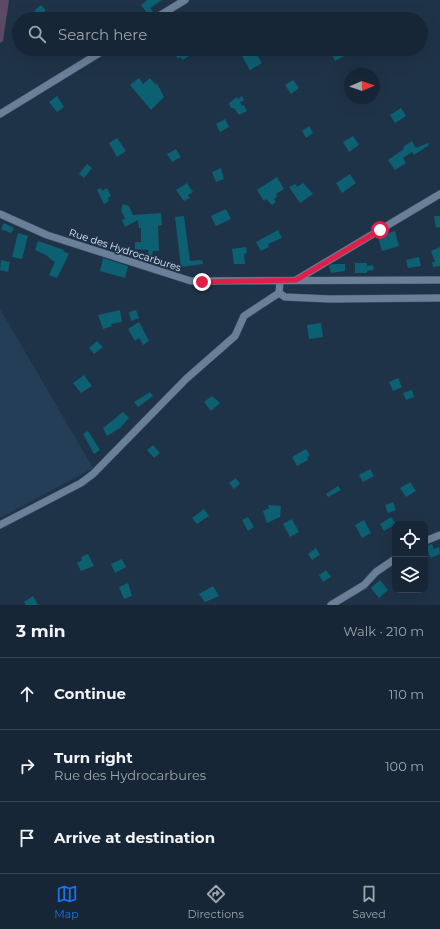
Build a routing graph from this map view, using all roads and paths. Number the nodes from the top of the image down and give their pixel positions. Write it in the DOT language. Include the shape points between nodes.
graph roads {
  1 [pos="185,0"];
  2 [pos="165,12"];
  3 [pos="95,56"];
  4 [pos="0,114"];
  5 [pos="440,194"];
  6 [pos="0,214"];
  7 [pos="296,280"];
  8 [pos="440,280"];
  9 [pos="280,281"];
  10 [pos="279,293"];
  11 [pos="440,298"];
  12 [pos="0,525"];
  13 [pos="440,534"];
  14 [pos="428,540"];
  15 [pos="392,561"];
  16 [pos="331,605"];
  1 -- 2 [label="street"];
  3 -- 4 [label="street"];
  5 -- 7 [label="street"];
  6 -- 9 [label="street, Rue des Hydrocarbures" via="48,235 191,282"];
  7 -- 8 [label="street, Rue des Hydrocarbures"];
  7 -- 9 [label="street, Rue des Hydrocarbures"];
  9 -- 10 [label="street"];
  10 -- 11 [label="street" via="285,297 330,299"];
  10 -- 12 [label="street" via="244,316 236,336 186,379 93,474 81,483"];
  13 -- 14 [label="street"];
  15 -- 16 [label="street" via="376,572 364,585"];
}
